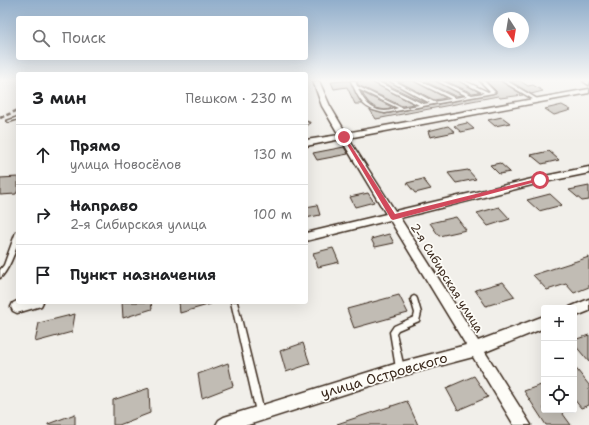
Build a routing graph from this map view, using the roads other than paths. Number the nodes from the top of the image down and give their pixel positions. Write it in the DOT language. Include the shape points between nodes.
graph roads {
  1 [pos="324,101"];
  2 [pos="362,101"];
  3 [pos="385,101"];
  4 [pos="414,101"];
  5 [pos="430,101"];
  6 [pos="445,101"];
  7 [pos="533,101"];
  8 [pos="434,103"];
  9 [pos="423,105"];
  10 [pos="402,109"];
  11 [pos="16,119"];
  12 [pos="9,121"];
  13 [pos="344,137"];
  14 [pos="308,143"];
  15 [pos="588,172"];
  16 [pos="393,217"];
  17 [pos="308,238"];
  18 [pos="16,239"];
  19 [pos="0,275"];
  20 [pos="414,299"];
  21 [pos="29,304"];
  22 [pos="234,304"];
  23 [pos="589,305"];
  24 [pos="17,307"];
  25 [pos="577,310"];
  26 [pos="541,323"];
  27 [pos="476,349"];
  28 [pos="401,369"];
  29 [pos="260,413"];
  30 [pos="224,425"];
  31 [pos="523,425"];
  1 -- 13 [label="street, 2-я Сибирская улица"];
  2 -- 10 [label="lane" via="369,107 385,112"];
  3 -- 10 [label="lane"];
  4 -- 9 [label="lane"];
  5 -- 8 [label="lane"];
  6 -- 8 [label="lane"];
  7 -- 13 [label="street"];
  8 -- 9 [label="lane"];
  9 -- 10 [label="lane"];
  11 -- 12 [label="lane"];
  13 -- 14 [label="street"];
  13 -- 16 [label="street, 2-я Сибирская улица"];
  15 -- 16 [label="street" via="540,180"];
  16 -- 17 [label="street"];
  16 -- 27 [label="street, 2-я Сибирская улица"];
  18 -- 19 [label="lane"];
  20 -- 28 [label="lane" via="417,319 396,328 393,332"];
  21 -- 24 [label="street"];
  22 -- 29 [label="lane"];
  23 -- 25 [label="street"];
  26 -- 27 [label="street, улица Островского"];
  27 -- 28 [label="street, улица Островского"];
  27 -- 31 [label="street, 2-я Сибирская улица"];
  28 -- 29 [label="street, улица Островского"];
  29 -- 30 [label="street, улица Островского"];
}
